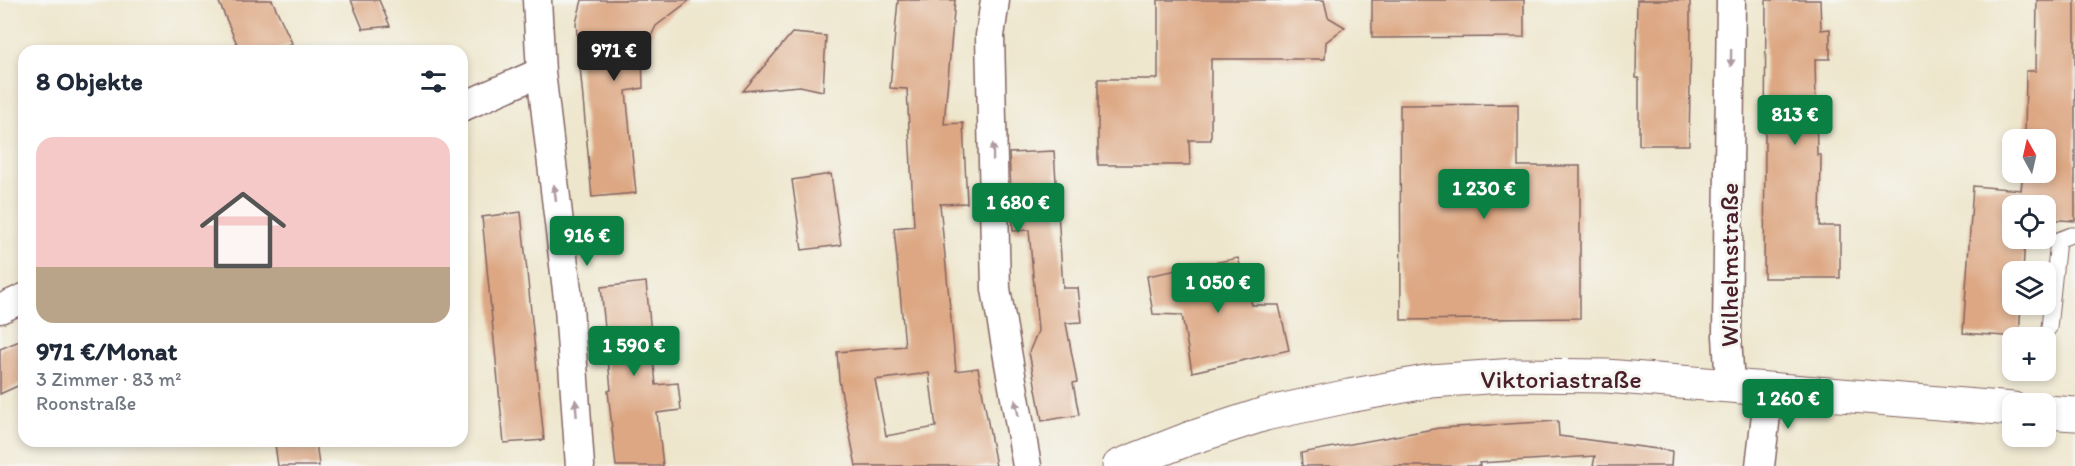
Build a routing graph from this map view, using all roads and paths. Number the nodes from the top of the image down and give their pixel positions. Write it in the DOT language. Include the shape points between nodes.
graph roads {
  1 [pos="537,0"];
  2 [pos="995,0"];
  3 [pos="1731,0"];
  4 [pos="541,72"];
  5 [pos="468,104"];
  6 [pos="2075,235"];
  7 [pos="18,301"];
  8 [pos="0,309"];
  9 [pos="2049,327"];
  10 [pos="1730,386"];
  11 [pos="1769,389"];
  12 [pos="2002,408"];
  13 [pos="2056,413"];
  14 [pos="2075,414"];
  15 [pos="580,466"];
  16 [pos="1027,466"];
  17 [pos="1119,466"];
  18 [pos="1760,466"];
  1 -- 4 [label="street"];
  16 -- 2 [label="street, one-way" via="996,289 990,36"];
  3 -- 10 [label="street, Wilhelmstraße, one-way" via="1727,336"];
  4 -- 5 [label="street"];
  15 -- 4 [label="street, one-way" via="569,307"];
  6 -- 9 [label="lane" via="2058,240"];
  7 -- 8 [label="street"];
  10 -- 11 [label="main road, Viktoriastraße"];
  10 -- 17 [label="main road, Viktoriastraße" via="1606,376 1515,375 1431,381 1265,414"];
  11 -- 12 [label="main road, Viktoriastraße"];
  11 -- 18 [label="street"];
  13 -- 14 [label="main road"];
}
